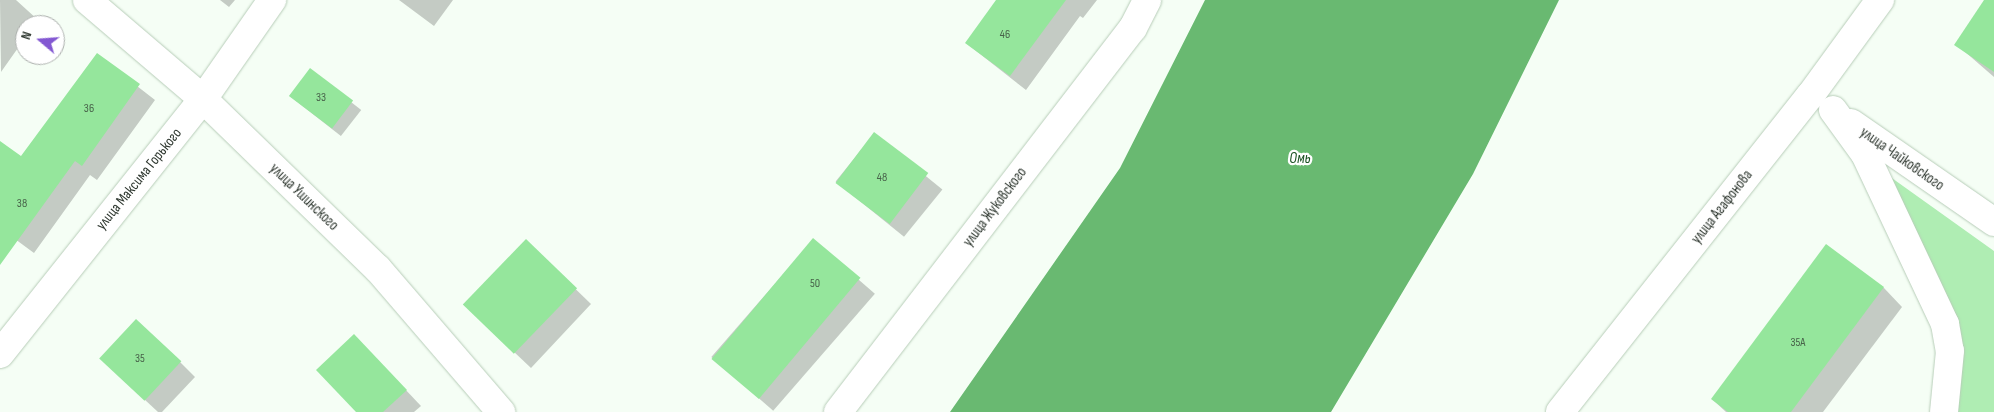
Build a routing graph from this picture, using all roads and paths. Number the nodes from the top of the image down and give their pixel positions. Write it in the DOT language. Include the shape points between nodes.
graph roads {
  1 [pos="87,0"];
  2 [pos="272,0"];
  3 [pos="1148,0"];
  4 [pos="1880,0"];
  5 [pos="203,99"];
  6 [pos="1821,103"];
  7 [pos="1994,222"];
  8 [pos="0,354"];
  9 [pos="501,412"];
  10 [pos="838,412"];
  11 [pos="1560,412"];
  12 [pos="1944,412"];
  1 -- 5 [label="street, улица Ушинского"];
  2 -- 5 [label="street, улица Максима Горького"];
  3 -- 10 [label="street, улица Жуковского" via="1133,28"];
  4 -- 6 [label="street, улица Агафонова"];
  5 -- 8 [label="street, улица Максима Горького"];
  5 -- 9 [label="street, улица Ушинского" via="378,269"];
  6 -- 7 [label="street, улица Чайковского"];
  6 -- 11 [label="street, улица Агафонова"];
  6 -- 12 [label="street" via="1865,154 1946,324 1950,351"];
}
